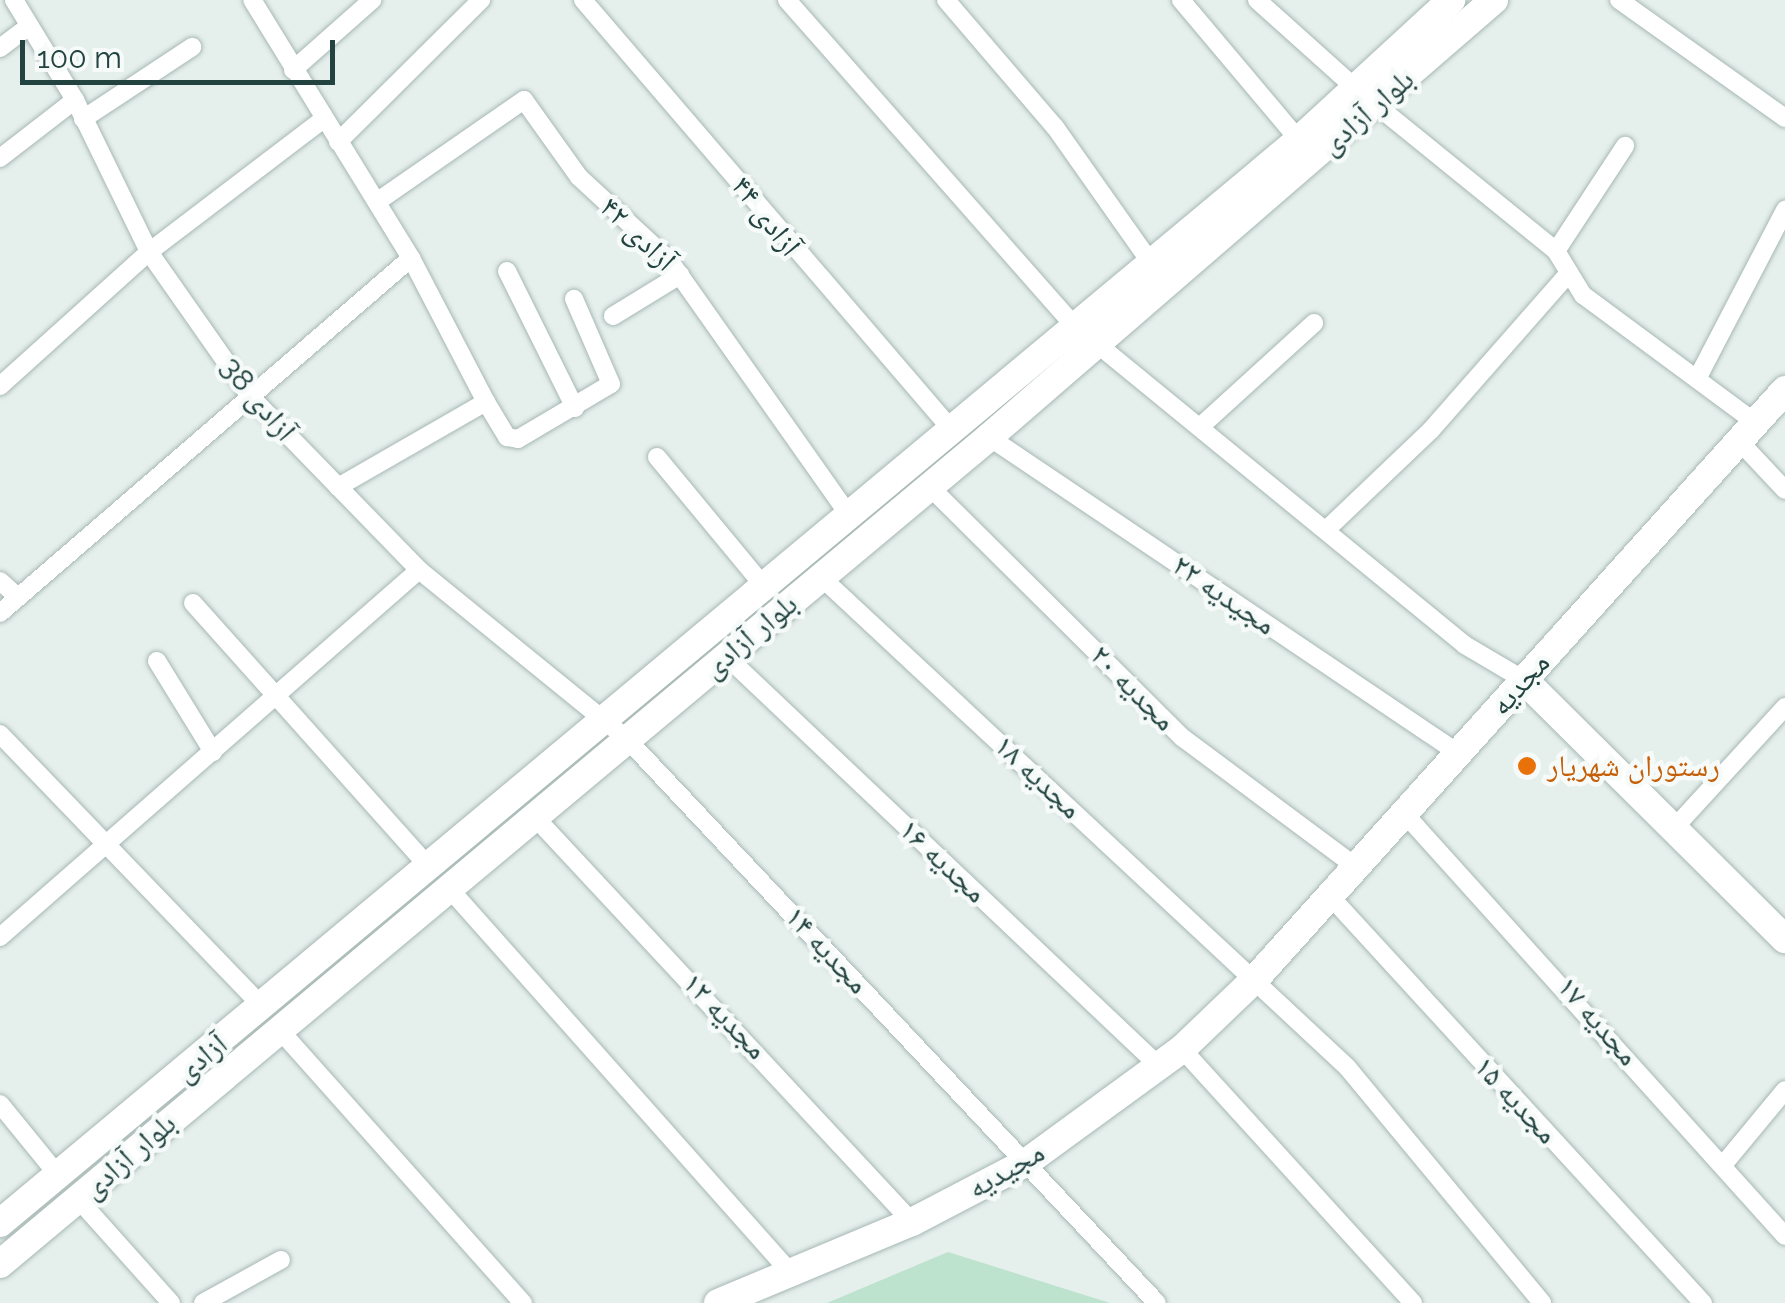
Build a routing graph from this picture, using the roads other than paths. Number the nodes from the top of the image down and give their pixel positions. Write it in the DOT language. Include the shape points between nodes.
graph roads {
  1 [pos="14,0"];
  2 [pos="252,0"];
  3 [pos="372,0"];
  4 [pos="481,0"];
  5 [pos="583,0"];
  6 [pos="787,0"];
  7 [pos="1181,0"];
  8 [pos="1257,0"];
  9 [pos="1494,0"];
  10 [pos="1619,0"];
  11 [pos="948,1"];
  12 [pos="1442,3"];
  13 [pos="28,27"];
  14 [pos="0,48"];
  15 [pos="192,48"];
  16 [pos="294,70"];
  17 [pos="1365,96"];
  18 [pos="75,100"];
  19 [pos="1785,118"];
  20 [pos="83,119"];
  21 [pos="320,121"];
  22 [pos="1299,140"];
  23 [pos="338,142"];
  24 [pos="1625,146"];
  25 [pos="0,158"];
  26 [pos="380,199"];
  27 [pos="1785,210"];
  28 [pos="1556,250"];
  29 [pos="148,252"];
  30 [pos="411,258"];
  31 [pos="507,271"];
  32 [pos="1569,272"];
  33 [pos="1160,273"];
  34 [pos="680,274"];
  35 [pos="574,299"];
  36 [pos="613,316"];
  37 [pos="1314,323"];
  38 [pos="1074,326"];
  39 [pos="1098,345"];
  40 [pos="1696,379"];
  41 [pos="0,386"];
  42 [pos="1785,390"];
  43 [pos="249,395"];
  44 [pos="486,402"];
  45 [pos="576,408"];
  46 [pos="1201,426"];
  47 [pos="952,430"];
  48 [pos="1748,432"];
  49 [pos="989,437"];
  50 [pos="657,457"];
  51 [pos="930,486"];
  52 [pos="338,487"];
  53 [pos="1785,490"];
  54 [pos="848,514"];
  55 [pos="1326,530"];
  56 [pos="418,570"];
  57 [pos="821,576"];
  58 [pos="0,581"];
  59 [pos="762,584"];
  60 [pos="18,598"];
  61 [pos="194,603"];
  62 [pos="738,607"];
  63 [pos="0,613"];
  64 [pos="758,629"];
  65 [pos="726,656"];
  66 [pos="158,661"];
  67 [pos="1524,680"];
  68 [pos="275,702"];
  69 [pos="1782,716"];
  70 [pos="598,723"];
  71 [pos="0,734"];
  72 [pos="626,738"];
  73 [pos="213,752"];
  74 [pos="1458,753"];
  75 [pos="1404,813"];
  76 [pos="533,815"];
  77 [pos="1677,826"];
  78 [pos="100,843"];
  79 [pos="1356,867"];
  80 [pos="438,877"];
  81 [pos="1330,896"];
  82 [pos="0,937"];
  83 [pos="1785,939"];
  84 [pos="1256,978"];
  85 [pos="270,1017"];
  86 [pos="1182,1049"];
  87 [pos="1160,1067"];
  88 [pos="1785,1090"];
  89 [pos="0,1104"];
  90 [pos="1028,1162"];
  91 [pos="1723,1164"];
  92 [pos="58,1175"];
  93 [pos="79,1200"];
  94 [pos="912,1222"];
  95 [pos="0,1224"];
  96 [pos="1785,1236"];
  97 [pos="280,1260"];
  98 [pos="0,1264"];
  99 [pos="790,1272"];
  100 [pos="171,1303"];
  101 [pos="204,1303"];
  102 [pos="524,1303"];
  103 [pos="718,1303"];
  104 [pos="1157,1303"];
  105 [pos="1413,1303"];
  106 [pos="1542,1303"];
  107 [pos="1703,1303"];
  1 -- 13 [label="street, آزادی 38"];
  2 -- 16 [label="street"];
  3 -- 16 [label="street"];
  4 -- 23 [label="street" via="450,39"];
  5 -- 47 [label="street, آزادی ۴۴"];
  6 -- 38 [label="street"];
  7 -- 22 [label="street"];
  8 -- 17 [label="street"];
  9 -- 17 [label="street, بلوار آزادی"];
  10 -- 19 [label="street"];
  11 -- 33 [label="street" via="1056,127"];
  12 -- 17 [label="street, بلوار آزادی"];
  13 -- 14 [label="street"];
  13 -- 18 [label="street, آزادی 38"];
  15 -- 20 [label="street"];
  16 -- 21 [label="street"];
  17 -- 22 [label="street, بلوار آزادی"];
  17 -- 28 [label="street"];
  17 -- 33 [label="street, بلوار آزادی"];
  18 -- 20 [label="street, آزادی 38"];
  18 -- 25 [label="street"];
  20 -- 29 [label="street, آزادی 38"];
  21 -- 23 [label="street"];
  21 -- 29 [label="street"];
  22 -- 33 [label="street, بلوار آزادی"];
  23 -- 26 [label="street"];
  24 -- 28 [label="street"];
  26 -- 30 [label="street"];
  26 -- 34 [label="street, آزادی ۴۲" via="524,100 579,177"];
  27 -- 40 [label="street"];
  28 -- 32 [label="street"];
  29 -- 41 [label="street"];
  29 -- 43 [label="street, آزادی 38"];
  30 -- 43 [label="street"];
  30 -- 44 [label="street"];
  31 -- 45 [label="street"];
  32 -- 40 [label="street" via="1583,295"];
  32 -- 55 [label="street" via="1431,430"];
  33 -- 38 [label="street, بلوار آزادی"];
  33 -- 39 [label="street, بلوار آزادی"];
  34 -- 36 [label="street"];
  34 -- 54 [label="street, آزادی ۴۲"];
  35 -- 45 [label="street" via="611,384"];
  37 -- 46 [label="street"];
  38 -- 39 [label="street"];
  38 -- 47 [label="street, بلوار آزادی"];
  39 -- 46 [label="street"];
  39 -- 49 [label="street, بلوار آزادی"];
  40 -- 48 [label="street"];
  42 -- 48 [label="street, مجدیه"];
  43 -- 52 [label="street, آزادی 38"];
  43 -- 60 [label="street"];
  44 -- 45 [label="street" via="512,439"];
  44 -- 52 [label="street"];
  46 -- 55 [label="street"];
  47 -- 54 [label="street, بلوار آزادی"];
  48 -- 53 [label="street"];
  48 -- 67 [label="street, مجدیه"];
  49 -- 51 [label="street, بلوار آزادی"];
  49 -- 74 [label="street, مجیدیه ۲۲"];
  50 -- 59 [label="street"];
  51 -- 57 [label="street, بلوار آزادی"];
  51 -- 79 [label="street, مجدیه ۲۰" via="1184,738"];
  52 -- 56 [label="street, آزادی 38"];
  54 -- 59 [label="street, بلوار آزادی"];
  55 -- 67 [label="street" via="1464,646"];
  56 -- 68 [label="street"];
  56 -- 70 [label="street, آزادی 38"];
  57 -- 64 [label="street, بلوار آزادی"];
  57 -- 84 [label="street, مجدیه ۱۸"];
  58 -- 60 [label="street"];
  59 -- 62 [label="street, بلوار آزادی"];
  60 -- 63 [label="street"];
  61 -- 68 [label="street"];
  62 -- 64 [label="street"];
  62 -- 70 [label="street, بلوار آزادی"];
  64 -- 65 [label="street, بلوار آزادی"];
  65 -- 72 [label="street, بلوار آزادی"];
  65 -- 87 [label="street, مجدیه ۱۶"];
  66 -- 73 [label="street"];
  67 -- 74 [label="street, مجدیه"];
  67 -- 77 [label="street"];
  68 -- 73 [label="street"];
  68 -- 80 [label="street"];
  69 -- 77 [label="street"];
  70 -- 72 [label="street, مجدیه ۱۴"];
  70 -- 80 [label="street, بلوار آزادی"];
  71 -- 78 [label="street"];
  72 -- 76 [label="street, بلوار آزادی"];
  72 -- 90 [label="street, مجدیه ۱۴"];
  73 -- 78 [label="street"];
  74 -- 75 [label="street, مجدیه"];
  75 -- 79 [label="street, مجدیه"];
  75 -- 91 [label="street, مجدیه ۱۷"];
  76 -- 80 [label="street, بلوار آزادی"];
  76 -- 94 [label="street, مجدیه ۱۲"];
  77 -- 83 [label="street"];
  78 -- 82 [label="street"];
  78 -- 85 [label="street"];
  79 -- 81 [label="street, مجدیه"];
  80 -- 85 [label="street, بلوار آزادی"];
  80 -- 99 [label="street"];
  81 -- 84 [label="street, مجدیه"];
  81 -- 107 [label="street, مجدیه ۱۵"];
  84 -- 86 [label="street, مجیدیه"];
  84 -- 106 [label="street, مجدیه ۱۸" via="1348,1067"];
  85 -- 92 [label="street, آزادی"];
  85 -- 93 [label="street, بلوار آزادی"];
  85 -- 102 [label="street"];
  86 -- 87 [label="street, مجیدیه"];
  86 -- 105 [label="street"];
  87 -- 90 [label="street, مجیدیه"];
  88 -- 91 [label="street"];
  89 -- 92 [label="street"];
  90 -- 94 [label="street, مجیدیه"];
  90 -- 104 [label="street, مجدیه ۱۴"];
  91 -- 96 [label="street, مجدیه ۱۷"];
  92 -- 95 [label="street, آزادی"];
  93 -- 98 [label="street, بلوار آزادی"];
  93 -- 100 [label="street"];
  94 -- 99 [label="street, مجیدیه"];
  97 -- 101 [label="street"];
  99 -- 103 [label="street, مجیدیه"];
}
